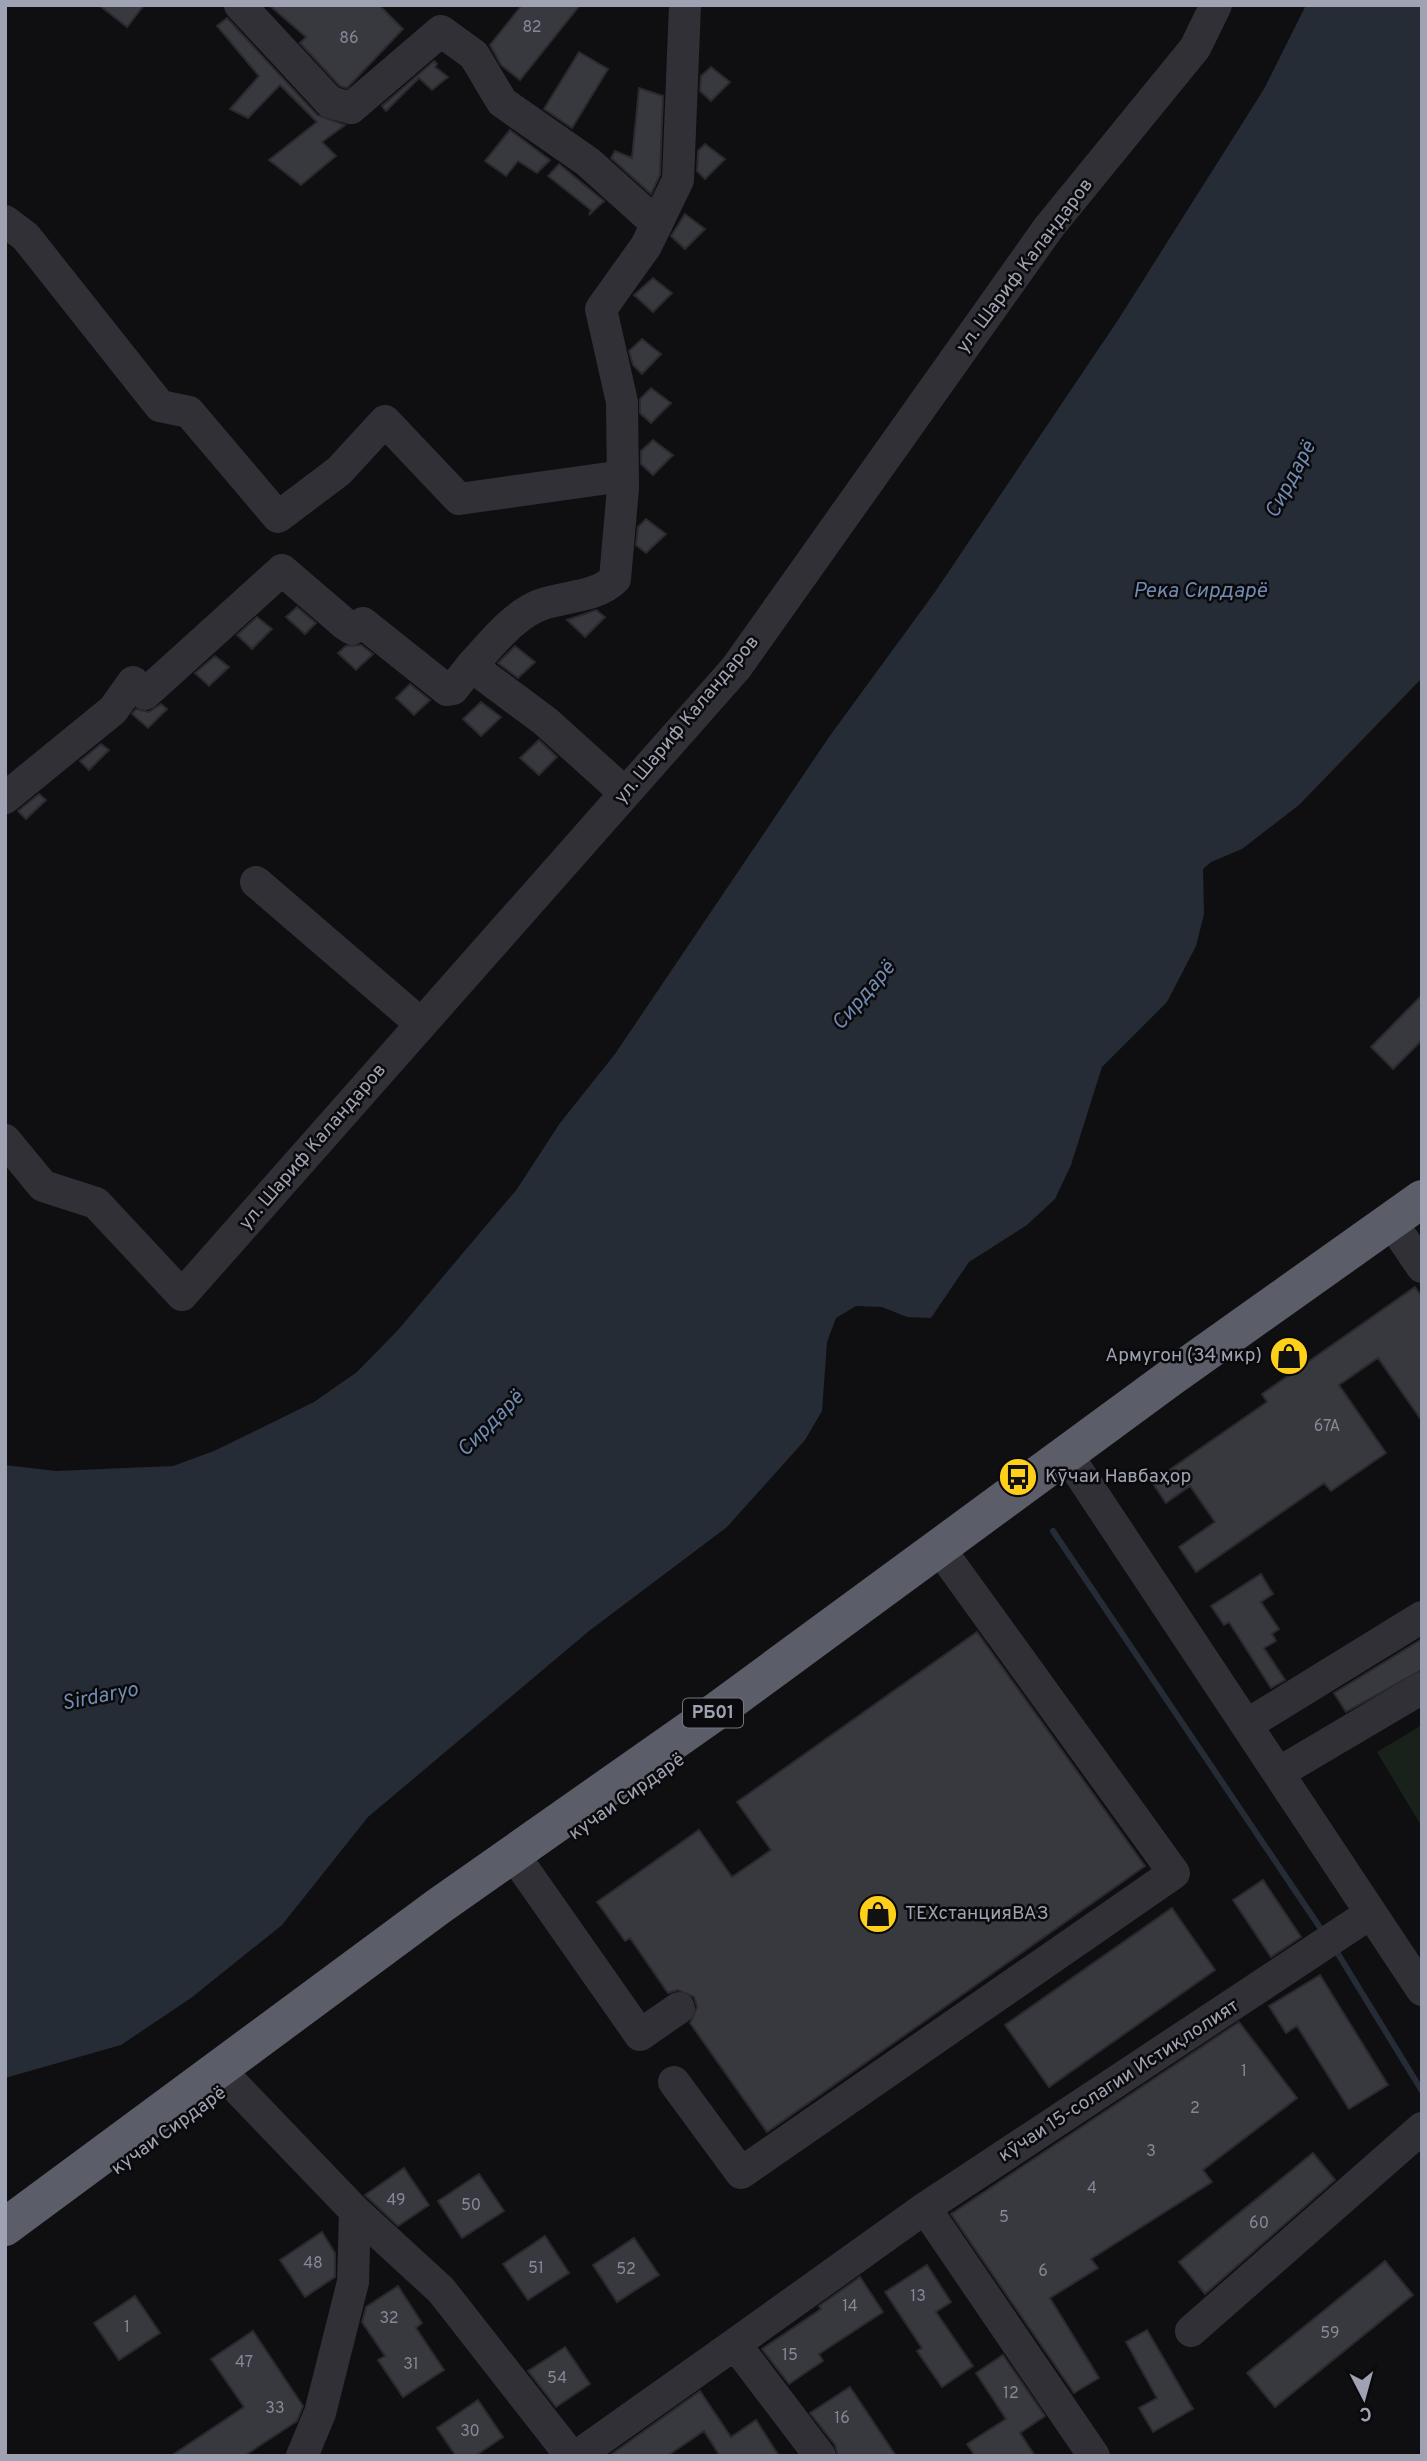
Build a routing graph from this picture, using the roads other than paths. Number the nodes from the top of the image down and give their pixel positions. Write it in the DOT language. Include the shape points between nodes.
graph roads {
  1 [pos="240,5"];
  2 [pos="685,5"];
  3 [pos="1216,5"];
  4 [pos="5,220"];
  5 [pos="657,224"];
  6 [pos="623,476"];
  7 [pos="471,666"];
  8 [pos="625,793"];
  9 [pos="5,798"];
  10 [pos="256,882"];
  11 [pos="421,1024"];
  12 [pos="5,1140"];
  13 [pos="1422,1199"];
  14 [pos="1416,1244"];
  15 [pos="1074,1462"];
  16 [pos="950,1563"];
  17 [pos="1422,1617"];
  18 [pos="1422,1688"];
  19 [pos="1248,1724"];
  20 [pos="1280,1772"];
  21 [pos="518,1861"];
  22 [pos="1371,1913"];
  23 [pos="1422,1990"];
  24 [pos="679,2008"];
  25 [pos="226,2077"];
  26 [pos="674,2082"];
  27 [pos="1418,2139"];
  28 [pos="926,2208"];
  29 [pos="355,2211"];
  30 [pos="5,2227"];
  31 [pos="5,2250"];
  32 [pos="1191,2331"];
  33 [pos="735,2344"];
  34 [pos="302,2456"];
  35 [pos="571,2456"];
  36 [pos="577,2456"];
  37 [pos="820,2456"];
  38 [pos="1094,2456"];
  1 -- 5 [label="street" via="330,102 351,108 441,31 474,55 502,102 588,162"];
  2 -- 5 [label="street" via="678,180"];
  3 -- 8 [label="street, ул. Шариф Каландаров" via="1195,48 1049,227 736,668"];
  4 -- 6 [label="street" via="26,237 160,406 189,412 278,517 340,471 385,421 459,499"];
  5 -- 6 [label="street" via="601,309 622,401"];
  6 -- 7 [label="street" via="615,579 606,589 540,605 519,616"];
  7 -- 8 [label="street" via="545,721"];
  7 -- 9 [label="street" via="453,689 447,690 363,623 352,629 346,625 282,570 145,694 133,682 113,710"];
  8 -- 11 [label="street, ул. Шариф Каландаров"];
  10 -- 11 [label="street"];
  11 -- 12 [label="street, ул. Шариф Каландаров" via="183,1296 96,1203 43,1186"];
  13 -- 15 [label="highway, РБ01"];
  14 -- 15 [label="highway, кучаи Сирдарё / РБ01"];
  15 -- 16 [label="highway, кучаи Сирдарё / РБ01"];
  15 -- 19 [label="street"];
  15 -- 21 [label="highway, РБ01" via="718,1710"];
  16 -- 21 [label="highway, кучаи Сирдарё / РБ01" via="716,1735"];
  16 -- 26 [label="street" via="1174,1873 741,2173"];
  17 -- 19 [label="street"];
  18 -- 20 [label="street"];
  19 -- 20 [label="street"];
  20 -- 22 [label="street"];
  21 -- 24 [label="street" via="640,2035"];
  21 -- 25 [label="highway, РБ01"];
  22 -- 23 [label="street"];
  22 -- 28 [label="street, кӯчаи 15-солагии Истиқлолият"];
  25 -- 29 [label="street"];
  25 -- 30 [label="highway, РБ01"];
  25 -- 31 [label="highway, кучаи Сирдарё / РБ01"];
  27 -- 32 [label="street"];
  28 -- 33 [label="street, кӯчаи 15-солагии Истиқлолият"];
  28 -- 38 [label="street"];
  29 -- 34 [label="street" via="354,2282 320,2413"];
  29 -- 35 [label="street" via="441,2290"];
  33 -- 36 [label="street, кӯчаи 15-солагии Истиқлолият"];
  33 -- 37 [label="street"];
}
